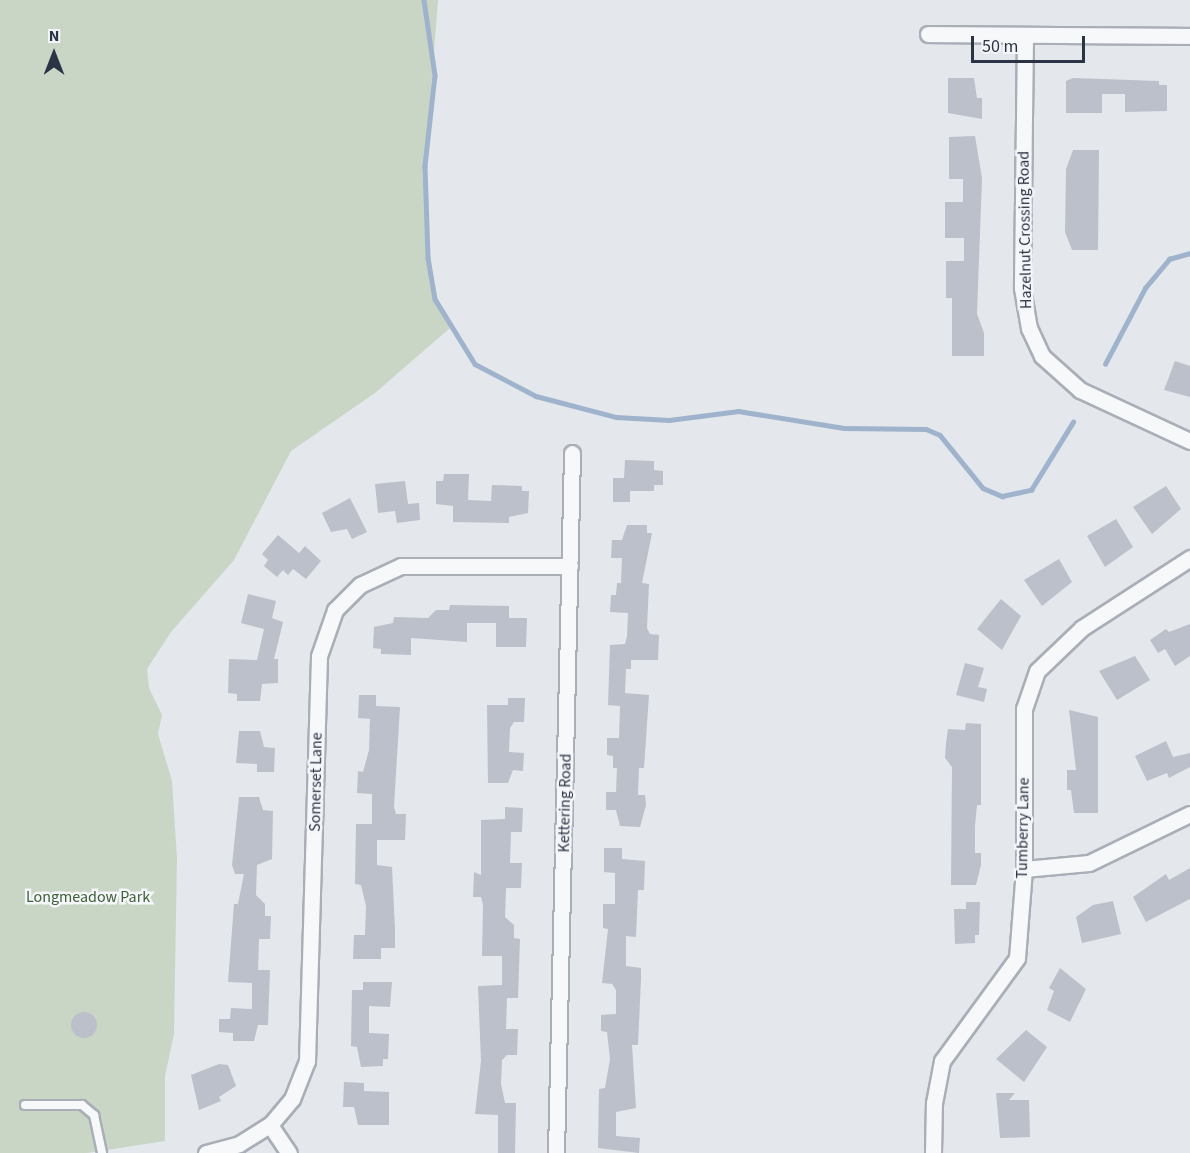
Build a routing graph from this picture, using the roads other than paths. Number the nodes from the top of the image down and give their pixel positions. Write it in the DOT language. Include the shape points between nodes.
graph roads {
  1 [pos="928,34"];
  2 [pos="1025,36"];
  3 [pos="1190,36"];
  4 [pos="1190,441"];
  5 [pos="572,453"];
  6 [pos="1190,558"];
  7 [pos="570,566"];
  8 [pos="1190,814"];
  9 [pos="1024,869"];
  10 [pos="25,1105"];
  11 [pos="270,1125"];
  12 [pos="102,1153"];
  13 [pos="206,1153"];
  14 [pos="290,1153"];
  15 [pos="556,1153"];
  16 [pos="933,1153"];
  1 -- 2 [label="street"];
  2 -- 3 [label="street"];
  2 -- 4 [label="street, Hazelnut Crossing Road" via="1023,288 1029,328 1042,356 1080,390"];
  5 -- 7 [label="street, Kettering Road"];
  6 -- 9 [label="street, Tumberry Lane" via="1082,628 1038,671 1024,710"];
  7 -- 11 [label="street, Somerset Lane" via="401,566 360,585 335,610 319,656 309,1045 299,1086"];
  7 -- 15 [label="street, Kettering Road"];
  8 -- 9 [label="street" via="1089,863"];
  9 -- 16 [label="street, Tumberry Lane" via="1017,958 942,1061 934,1103"];
  10 -- 12 [label="lane" via="82,1105 94,1115"];
  11 -- 13 [label="street, Somerset Lane" via="239,1144"];
  11 -- 14 [label="street"];
}
